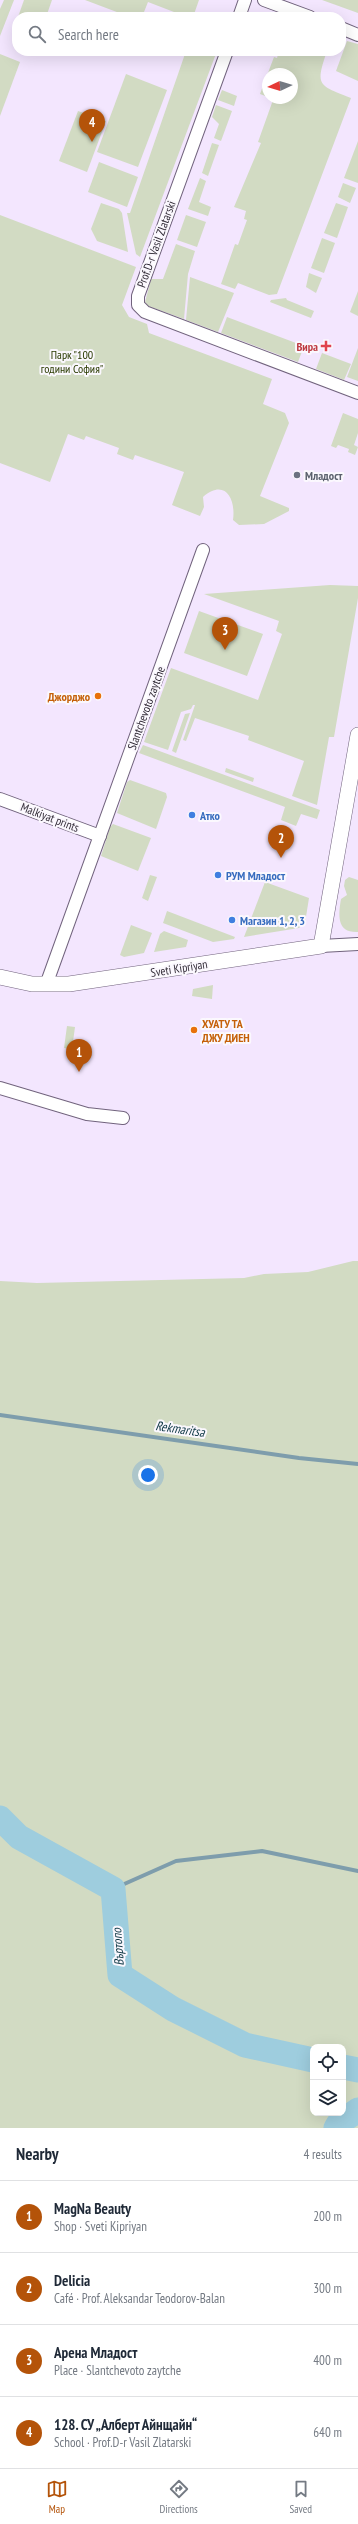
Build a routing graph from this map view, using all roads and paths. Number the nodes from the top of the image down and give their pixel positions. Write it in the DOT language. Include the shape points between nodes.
graph roads {
  1 [pos="245,0"];
  2 [pos="264,0"];
  3 [pos="241,12"];
  4 [pos="296,12"];
  5 [pos="346,30"];
  6 [pos="358,35"];
  7 [pos="225,56"];
  8 [pos="358,393"];
  9 [pos="203,550"];
  10 [pos="358,735"];
  11 [pos="0,799"];
  12 [pos="100,836"];
  13 [pos="358,944"];
  14 [pos="321,946"];
  15 [pos="0,977"];
  16 [pos="46,985"];
  17 [pos="0,1088"];
  18 [pos="123,1118"];
  1 -- 3 [label="street"];
  2 -- 4 [label="street"];
  5 -- 6 [label="street"];
  7 -- 8 [label="street, Prof.D-r Vasil Zlatarski" via="138,296 138,305 145,312"];
  9 -- 12 [label="street, Slantchevoto zaytche"];
  10 -- 14 [label="street"];
  11 -- 12 [label="street, Malkiyat prints"];
  12 -- 16 [label="street, Slantchevoto zaytche"];
  13 -- 14 [label="street, Sveti Kipriyan"];
  14 -- 16 [label="street, Sveti Kipriyan" via="112,979"];
  15 -- 16 [label="street, Sveti Kipriyan" via="16,982"];
  17 -- 18 [label="street" via="87,1114"];
}
